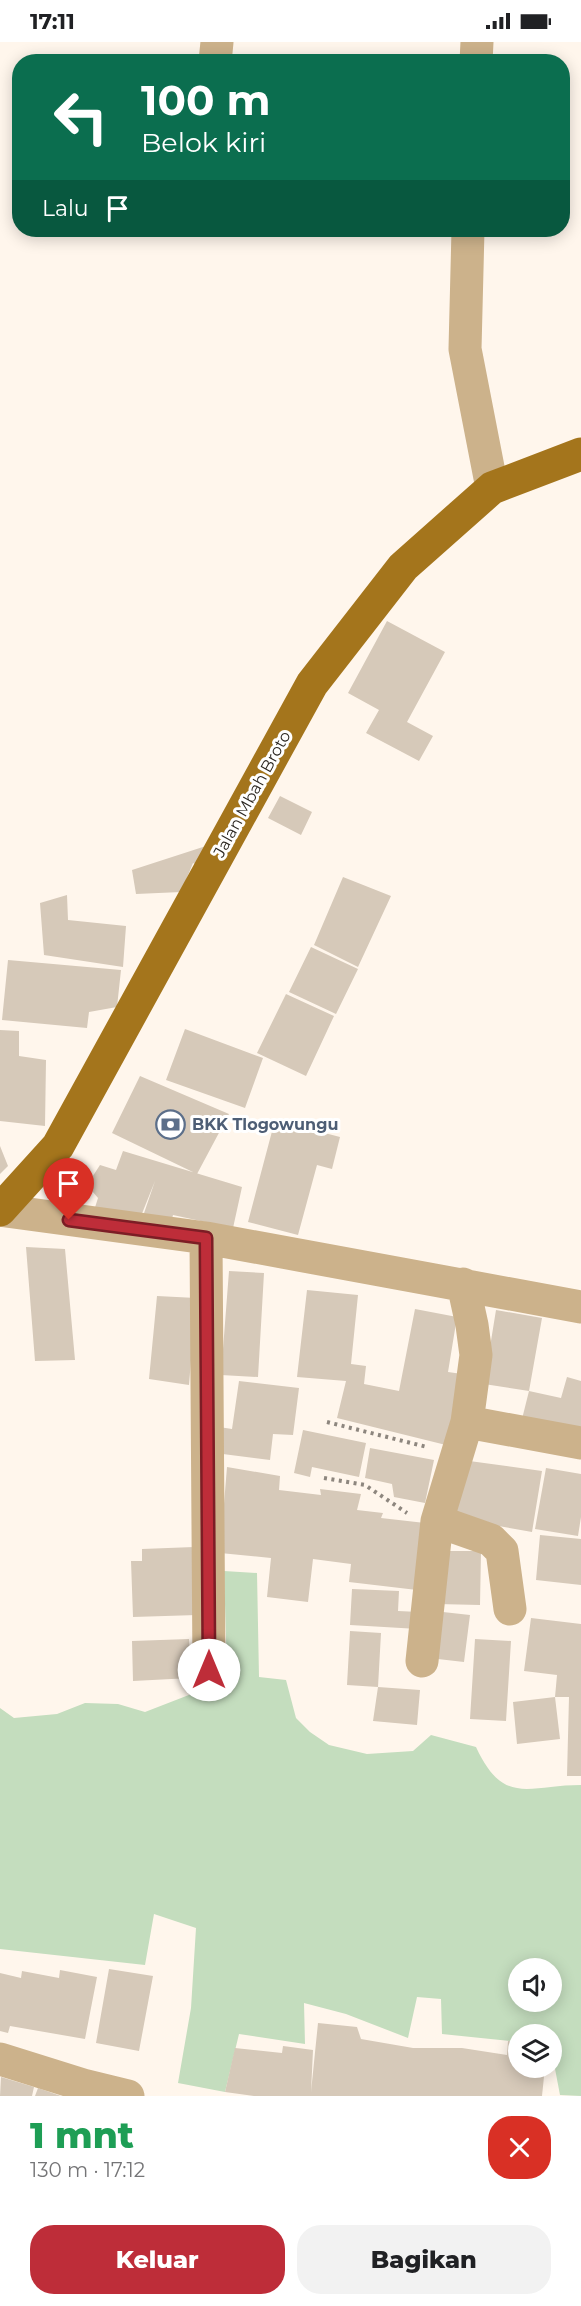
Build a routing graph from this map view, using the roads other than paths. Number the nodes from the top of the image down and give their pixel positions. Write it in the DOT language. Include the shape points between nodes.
graph roads {
  1 [pos="477,42"];
  2 [pos="483,42"];
  3 [pos="468,237"];
  4 [pos="581,454"];
  5 [pos="492,488"];
  6 [pos="0,1210"];
  7 [pos="206,1238"];
  8 [pos="463,1284"];
  9 [pos="581,1307"];
  10 [pos="466,1422"];
  11 [pos="581,1443"];
  12 [pos="436,1521"];
  13 [pos="510,1609"];
  14 [pos="422,1661"];
  15 [pos="209,1670"];
  16 [pos="0,2059"];
  17 [pos="81,2090"];
  18 [pos="128,2096"];
  1 -- 2 [label="street"];
  3 -- 5 [label="street" via="465,349"];
  4 -- 5 [label="main road, Jalan Mbah Broto"];
  5 -- 6 [label="main road, Jalan Mbah Broto" via="403,567 312,684 58,1146"];
  6 -- 7 [label="street"];
  7 -- 8 [label="street"];
  7 -- 15 [label="street"];
  8 -- 9 [label="street"];
  8 -- 10 [label="street" via="476,1355"];
  10 -- 11 [label="street"];
  10 -- 12 [label="street"];
  12 -- 13 [label="street" via="491,1540 502,1551"];
  12 -- 14 [label="street"];
  16 -- 17 [label="street"];
  17 -- 18 [label="street"];
}
